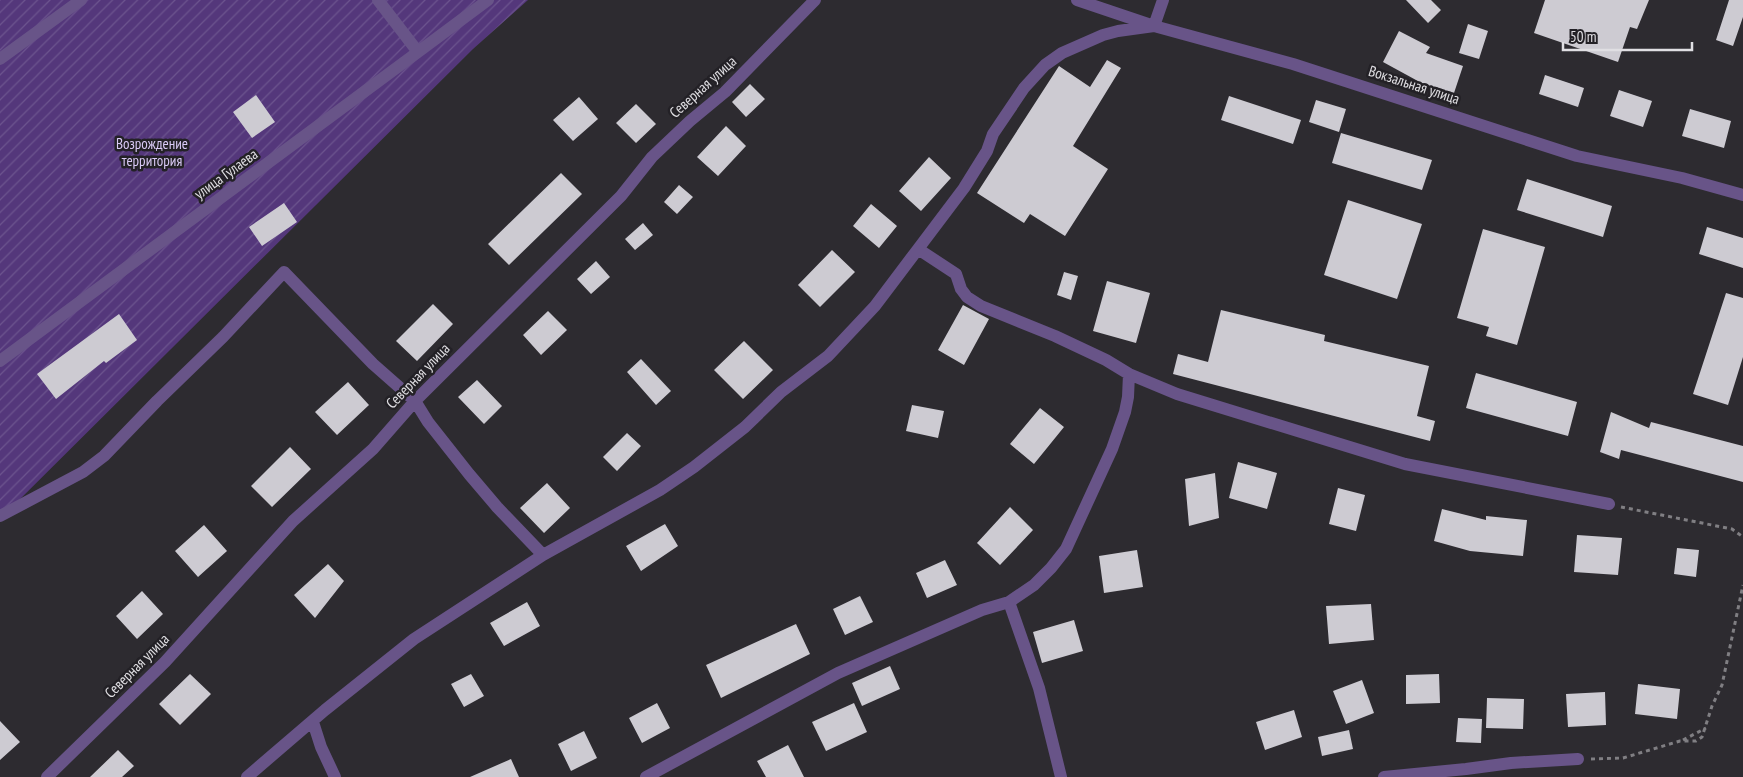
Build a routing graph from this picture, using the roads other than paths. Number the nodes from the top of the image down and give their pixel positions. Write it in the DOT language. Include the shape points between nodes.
graph roads {
  1 [pos="81,0"];
  2 [pos="378,0"];
  3 [pos="488,0"];
  4 [pos="815,0"];
  5 [pos="1076,0"];
  6 [pos="1163,0"];
  7 [pos="1154,26"];
  8 [pos="418,52"];
  9 [pos="0,59"];
  10 [pos="1743,195"];
  11 [pos="918,249"];
  12 [pos="0,361"];
  13 [pos="1129,374"];
  14 [pos="415,401"];
  15 [pos="1609,504"];
  16 [pos="0,516"];
  17 [pos="542,555"];
  18 [pos="1010,602"];
  19 [pos="313,722"];
  20 [pos="1578,759"];
  21 [pos="47,777"];
  22 [pos="247,777"];
  23 [pos="335,777"];
  24 [pos="646,777"];
  25 [pos="1062,777"];
  26 [pos="1384,777"];
  1 -- 9 [label="street"];
  2 -- 8 [label="street"];
  3 -- 8 [label="street, улица Гулаева"];
  4 -- 14 [label="street, Северная улица" via="725,92 652,157 622,196"];
  5 -- 7 [label="street, Вокзальная улица"];
  6 -- 7 [label="street"];
  7 -- 10 [label="street, Вокзальная улица" via="1293,64 1578,156 1682,178"];
  7 -- 11 [label="street" via="1102,35 1045,66 1024,88 993,134 987,151 964,188"];
  8 -- 12 [label="street, улица Гулаева"];
  11 -- 13 [label="street" via="956,274 967,297 981,306 1089,352"];
  11 -- 17 [label="street" via="857,327 745,427 660,490"];
  13 -- 15 [label="street" via="1177,394 1405,464"];
  13 -- 18 [label="street" via="1125,412 1112,449 1066,549 1034,585"];
  14 -- 16 [label="street" via="373,364 284,272 104,456 83,472"];
  14 -- 17 [label="street" via="469,474"];
  14 -- 21 [label="street, Северная улица" via="373,449 293,522 165,662"];
  17 -- 19 [label="street" via="414,639"];
  18 -- 24 [label="street" via="982,610 838,674"];
  18 -- 25 [label="street" via="1039,688"];
  19 -- 22 [label="street"];
  19 -- 23 [label="street"];
  20 -- 26 [label="street" via="1511,762"];
}
